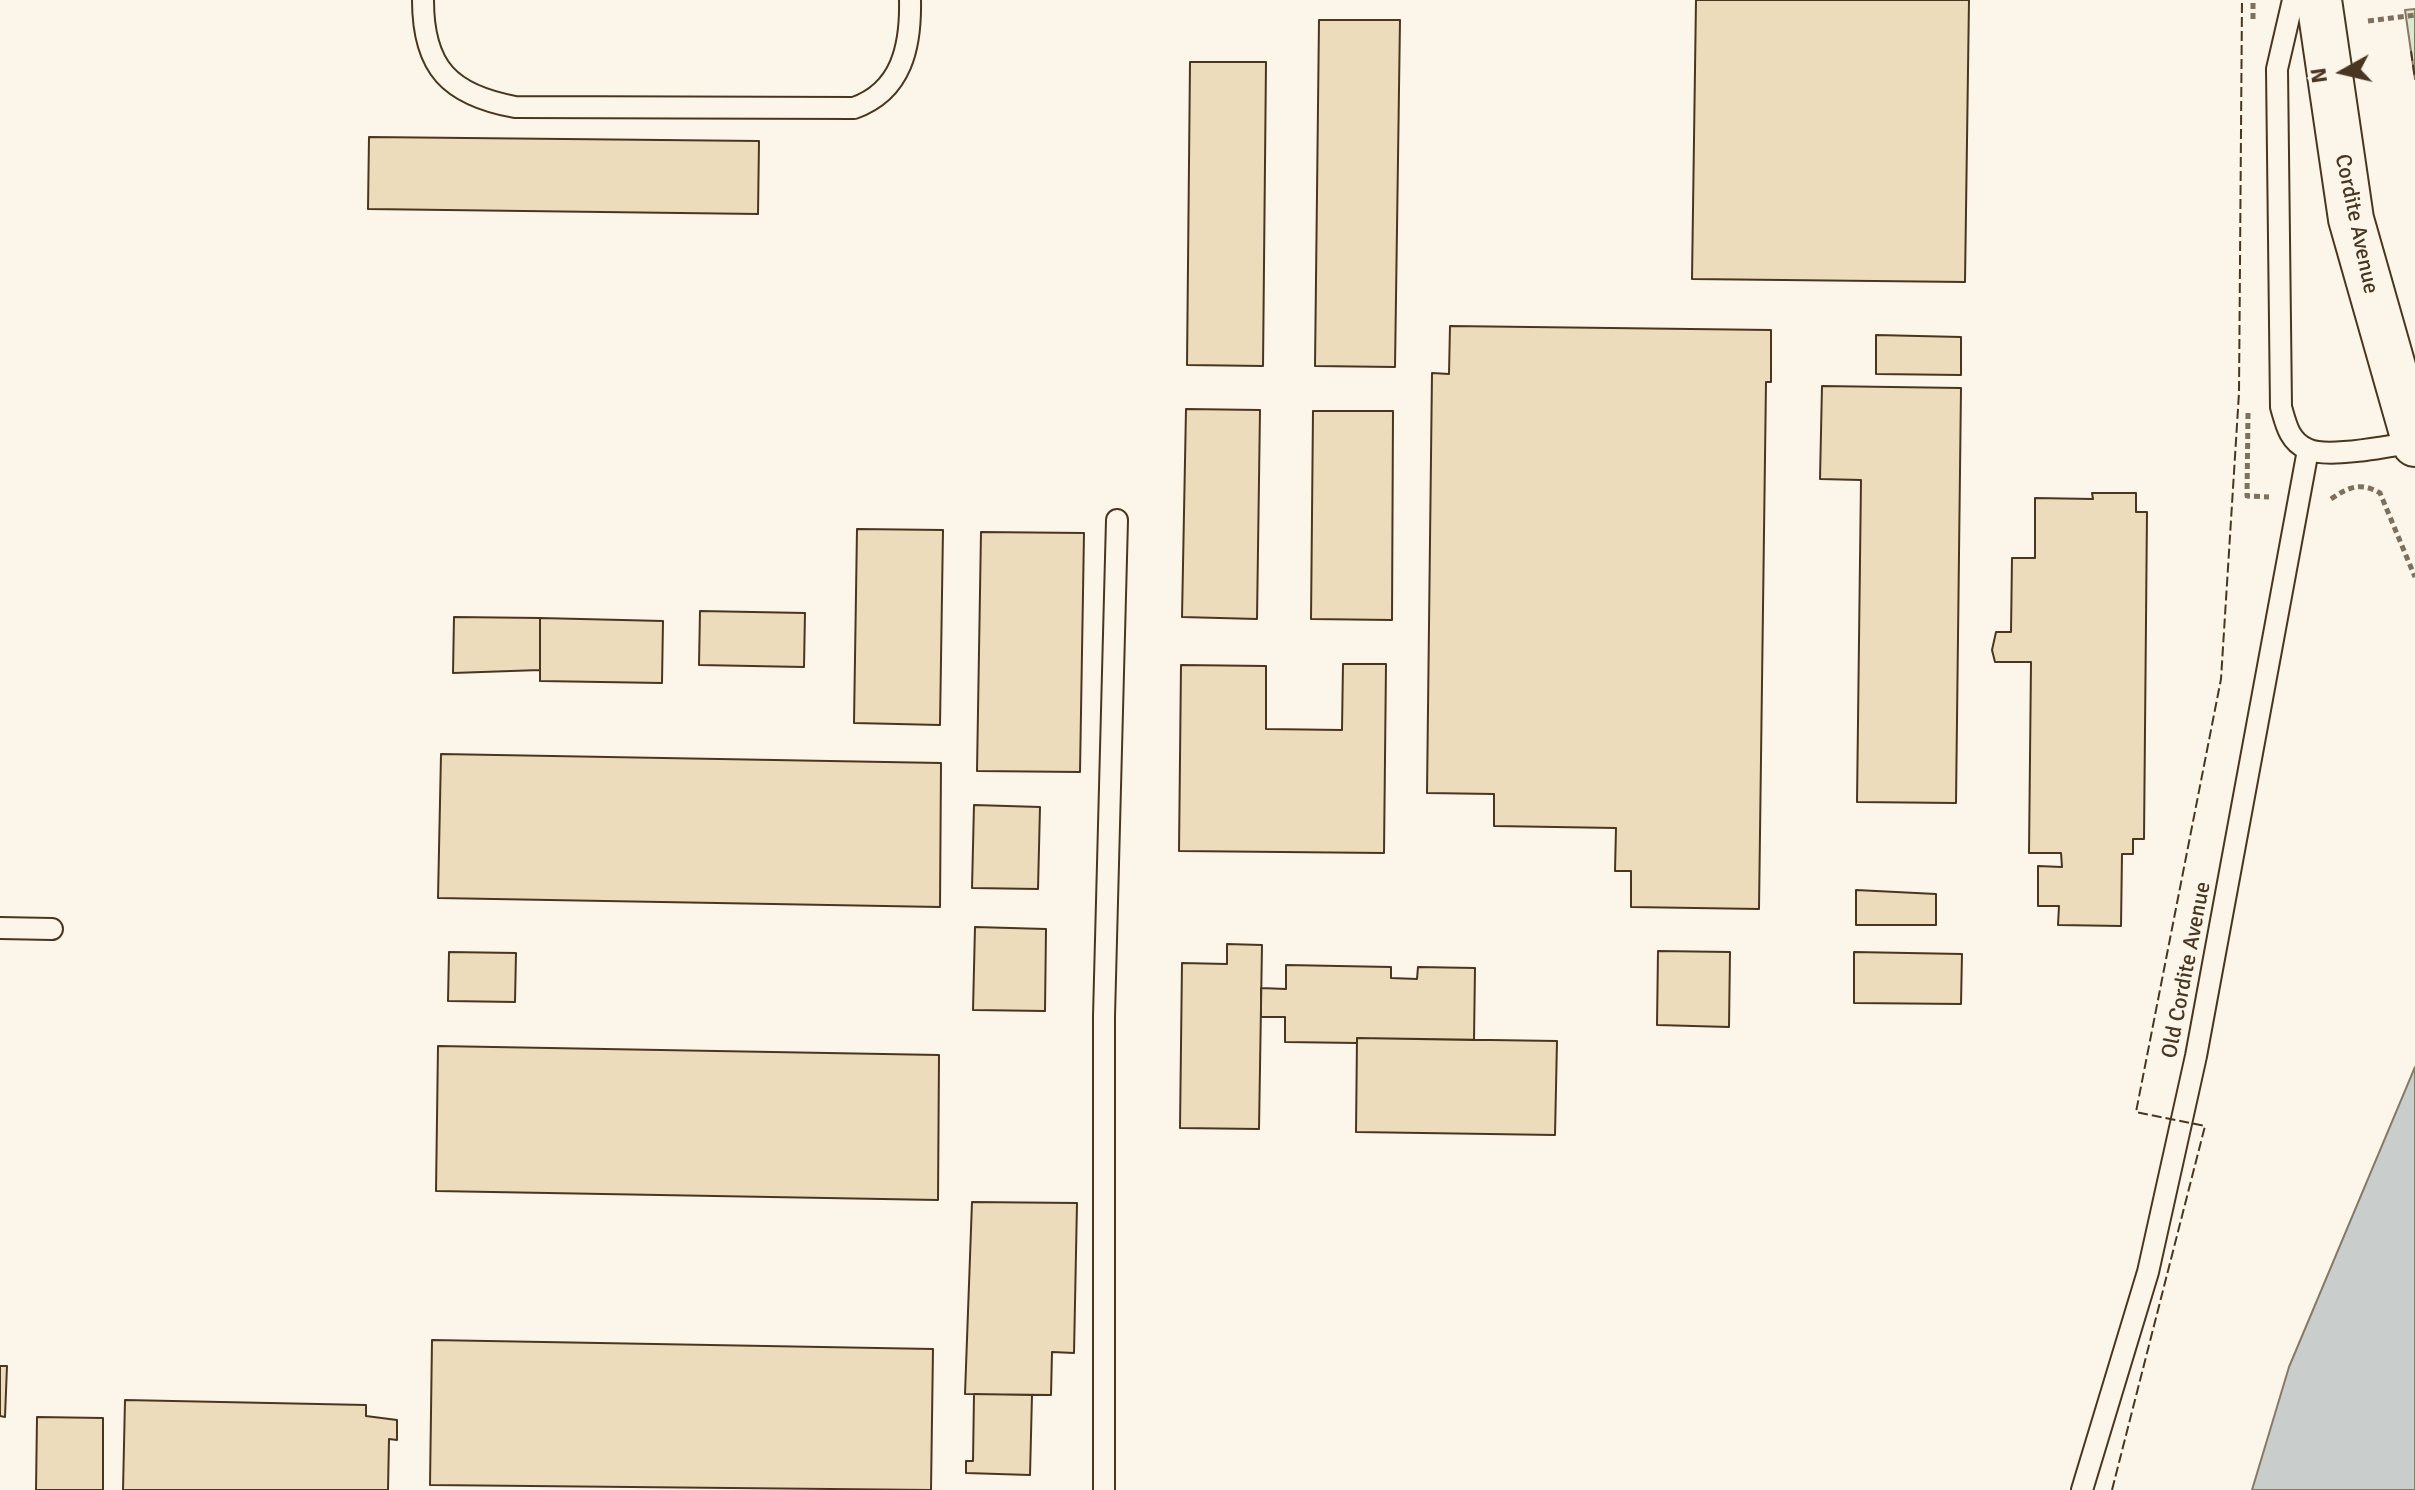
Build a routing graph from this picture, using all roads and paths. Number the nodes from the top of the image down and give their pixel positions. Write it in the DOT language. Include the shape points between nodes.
graph roads {
  1 [pos="423,0"];
  2 [pos="910,0"];
  3 [pos="2293,0"];
  4 [pos="2319,0"];
  5 [pos="2415,15"];
  6 [pos="2368,21"];
  7 [pos="2415,443"];
  8 [pos="2308,450"];
  9 [pos="1117,520"];
  10 [pos="0,928"];
  11 [pos="52,929"];
  12 [pos="1104,1490"];
  13 [pos="2082,1490"];
  1 -- 2 [label="lane" via="426,41 437,67 457,88 481,100 515,107 839,108 873,101 890,86 908,44"];
  3 -- 8 [label="lane" via="2277,69 2281,407 2289,434"];
  4 -- 7 [label="main road, Cordite Avenue" via="2351,219"];
  5 -- 6 [label="path"];
  7 -- 8 [label="lane" via="2358,452"];
  8 -- 13 [label="lane, Old Cordite Avenue" via="2196,1056 2148,1272"];
  9 -- 12 [label="lane" via="1104,1016"];
  10 -- 11 [label="lane"];
}
